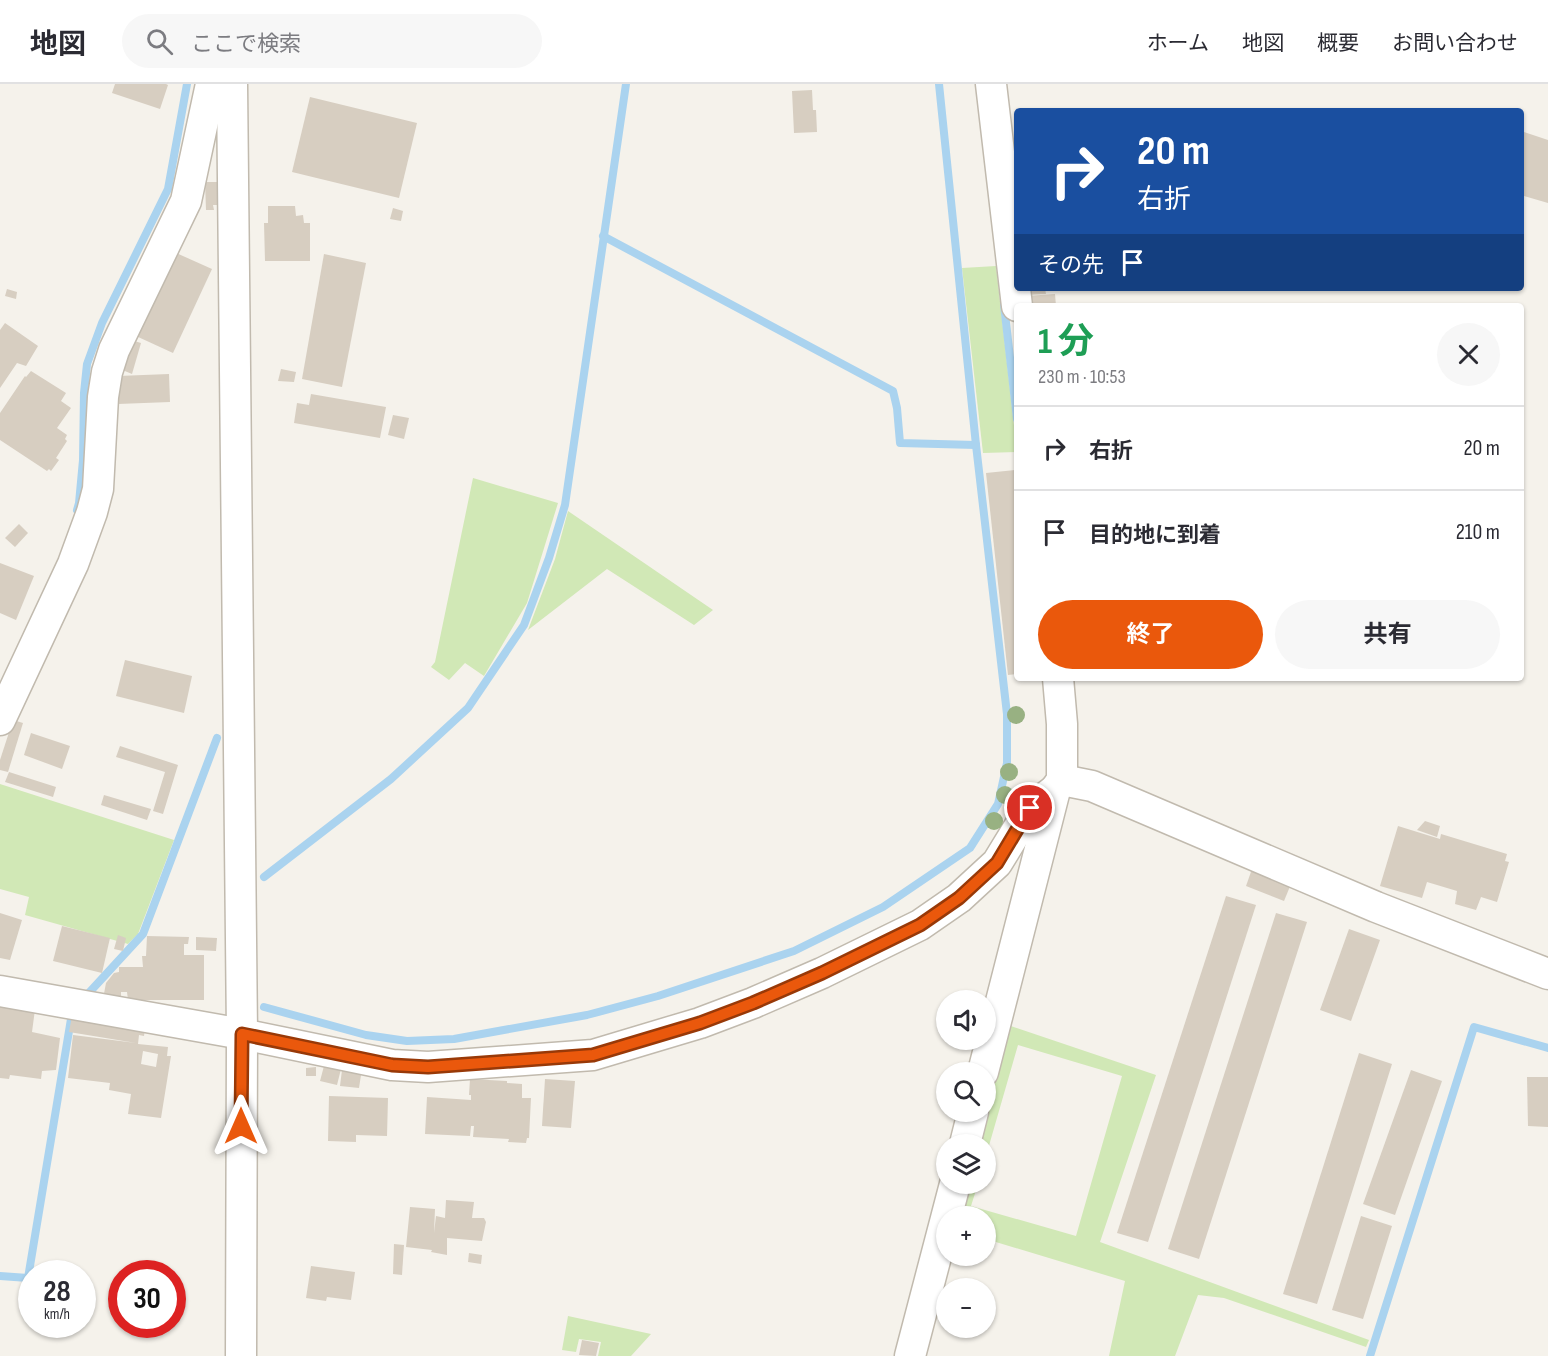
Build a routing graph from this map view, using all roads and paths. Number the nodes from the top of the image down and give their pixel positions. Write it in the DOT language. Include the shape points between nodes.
graph roads {
  1 [pos="211,84"];
  2 [pos="232,84"];
  3 [pos="991,84"];
  4 [pos="1014,280"];
  5 [pos="1058,681"];
  6 [pos="0,720"];
  7 [pos="1059,785"];
  8 [pos="1548,974"];
  9 [pos="0,991"];
  10 [pos="242,1034"];
  11 [pos="986,1062"];
  12 [pos="952,1194"];
  13 [pos="241,1356"];
  14 [pos="910,1356"];
  1 -- 6 [label="street" via="186,201 107,372 98,489 92,512 73,564"];
  2 -- 10 [label="street"];
  3 -- 4 [label="street"];
  5 -- 7 [label="street" via="1062,724"];
  7 -- 8 [label="street" via="1092,786 1376,907"];
  7 -- 10 [label="street" via="1030,808 997,863 959,898 920,925 822,973 700,1023 593,1055 428,1067 392,1065"];
  7 -- 11 [label="street"];
  9 -- 10 [label="street"];
  10 -- 13 [label="street"];
  12 -- 14 [label="street"];
}
